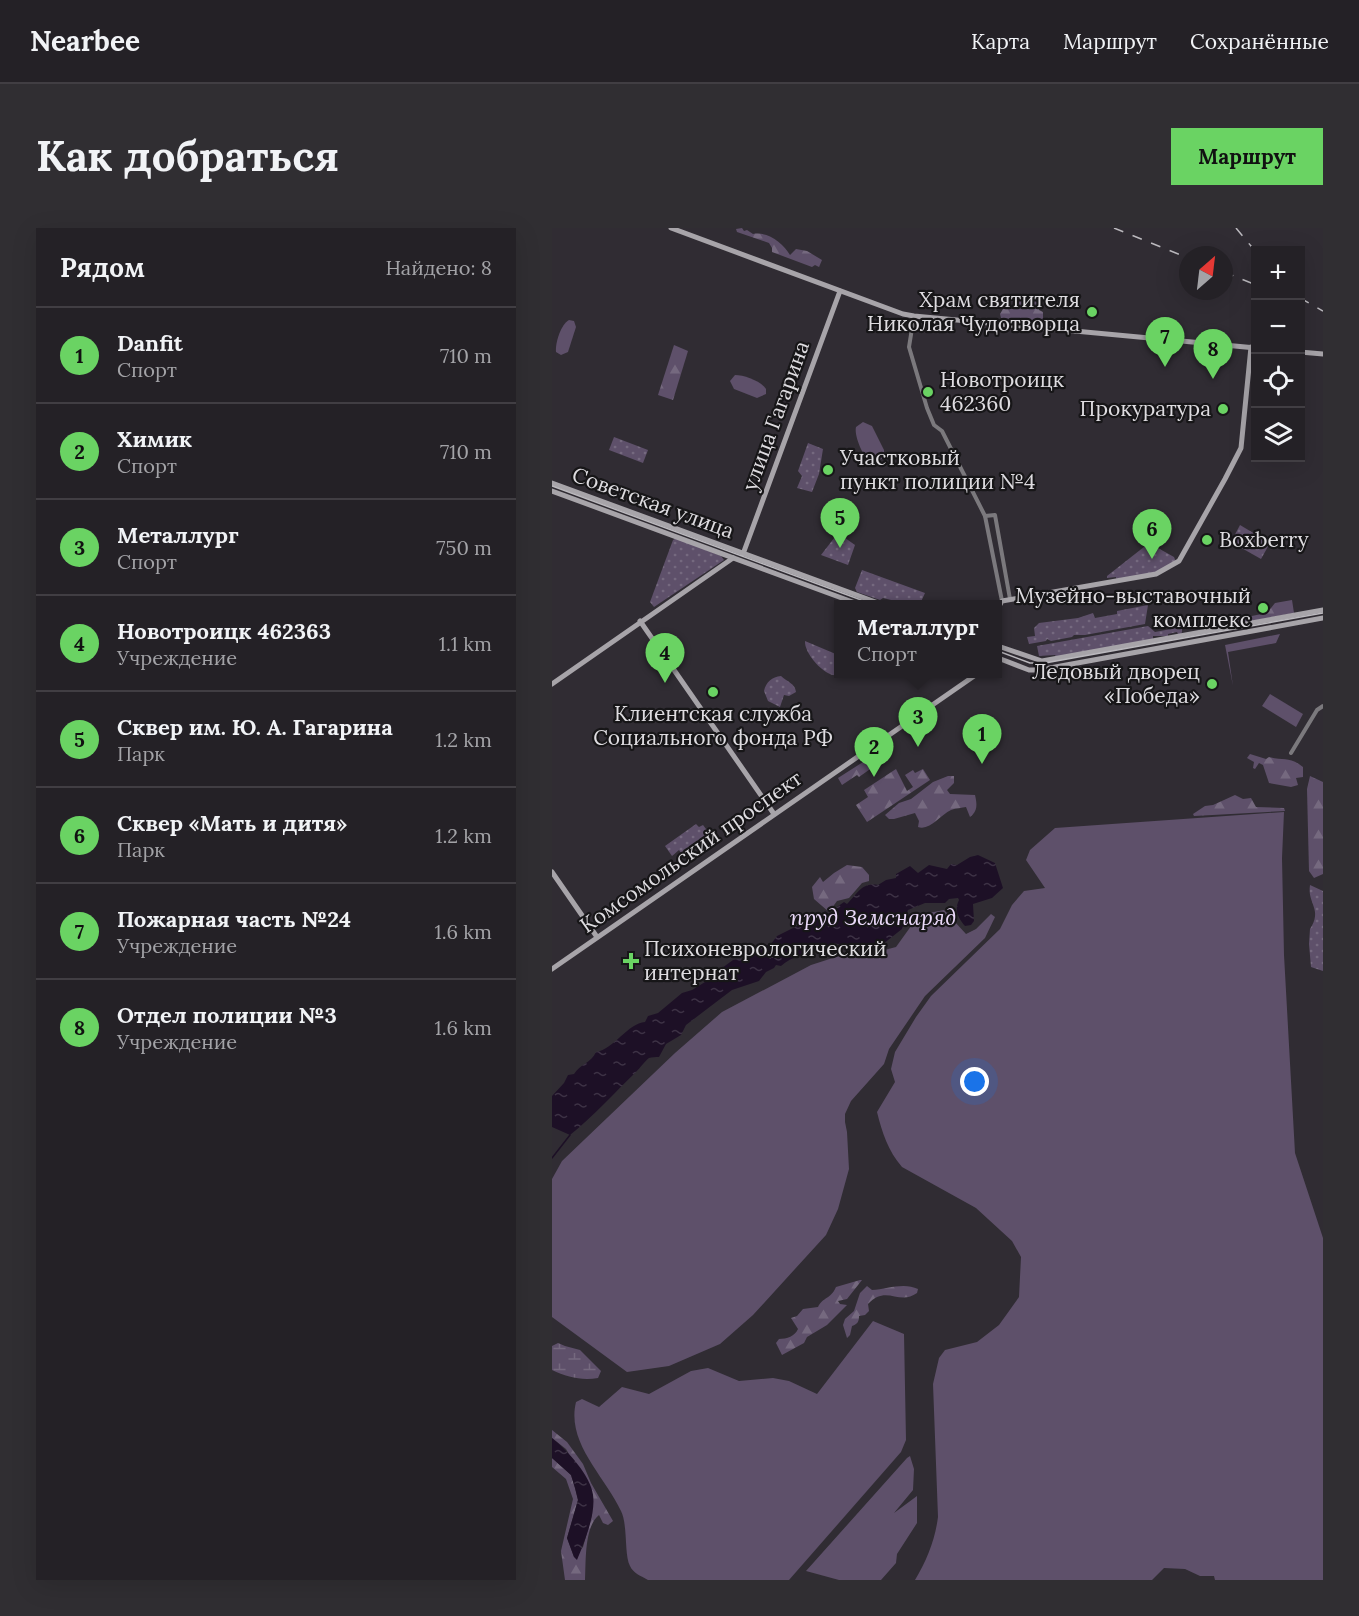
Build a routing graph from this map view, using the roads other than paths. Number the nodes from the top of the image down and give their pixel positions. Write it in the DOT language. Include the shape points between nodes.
graph roads {
  1 [pos="671,228"];
  2 [pos="840,291"];
  3 [pos="914,316"];
  4 [pos="1251,348"];
  5 [pos="1305,352"];
  6 [pos="1252,354"];
  7 [pos="1323,354"];
  8 [pos="552,483"];
  9 [pos="552,492"];
  10 [pos="985,516"];
  11 [pos="743,554"];
  12 [pos="733,558"];
  13 [pos="1010,599"];
  14 [pos="847,600"];
  15 [pos="870,600"];
  16 [pos="1002,600"];
  17 [pos="1002,601"];
  18 [pos="1323,610"];
  19 [pos="1323,618"];
  20 [pos="640,621"];
  21 [pos="1002,647"];
  22 [pos="1002,659"];
  23 [pos="1012,663"];
  24 [pos="1002,664"];
  25 [pos="969,678"];
  26 [pos="971,678"];
  27 [pos="967,681"];
  28 [pos="552,684"];
  29 [pos="1323,705"];
  30 [pos="1292,753"];
  31 [pos="774,814"];
  32 [pos="552,872"];
  33 [pos="597,937"];
  34 [pos="552,969"];
  1 -- 2 [label="main road"];
  2 -- 3 [label="main road"];
  2 -- 11 [label="main road, улица Гагарина"];
  3 -- 4 [label="main road"];
  3 -- 10 [label="street" via="909,346 927,408"];
  5 -- 7 [label="main road"];
  6 -- 13 [label="main road" via="1241,448 1179,561 1156,574"];
  8 -- 11 [label="main road, Советская улица"];
  9 -- 12 [label="main road, Советская улица"];
  10 -- 13 [label="street" via="995,514"];
  10 -- 16 [label="street"];
  11 -- 12 [label="main road, Советская улица"];
  11 -- 15 [label="main road, Советская улица"];
  12 -- 14 [label="main road, Советская улица"];
  12 -- 20 [label="main road"];
  13 -- 17 [label="main road"];
  18 -- 21 [label="main road" via="1042,661"];
  19 -- 23 [label="main road" via="1039,670"];
  20 -- 28 [label="main road"];
  20 -- 31 [label="main road"];
  22 -- 23 [label="main road"];
  23 -- 24 [label="main road"];
  25 -- 27 [label="main road, Комсомольский проспект"];
  26 -- 27 [label="main road, Комсомольский проспект"];
  27 -- 31 [label="main road, Комсомольский проспект"];
  29 -- 30 [label="street"];
  31 -- 33 [label="main road, Комсомольский проспект"];
  32 -- 33 [label="main road"];
  33 -- 34 [label="main road, Комсомольский проспект"];
}
